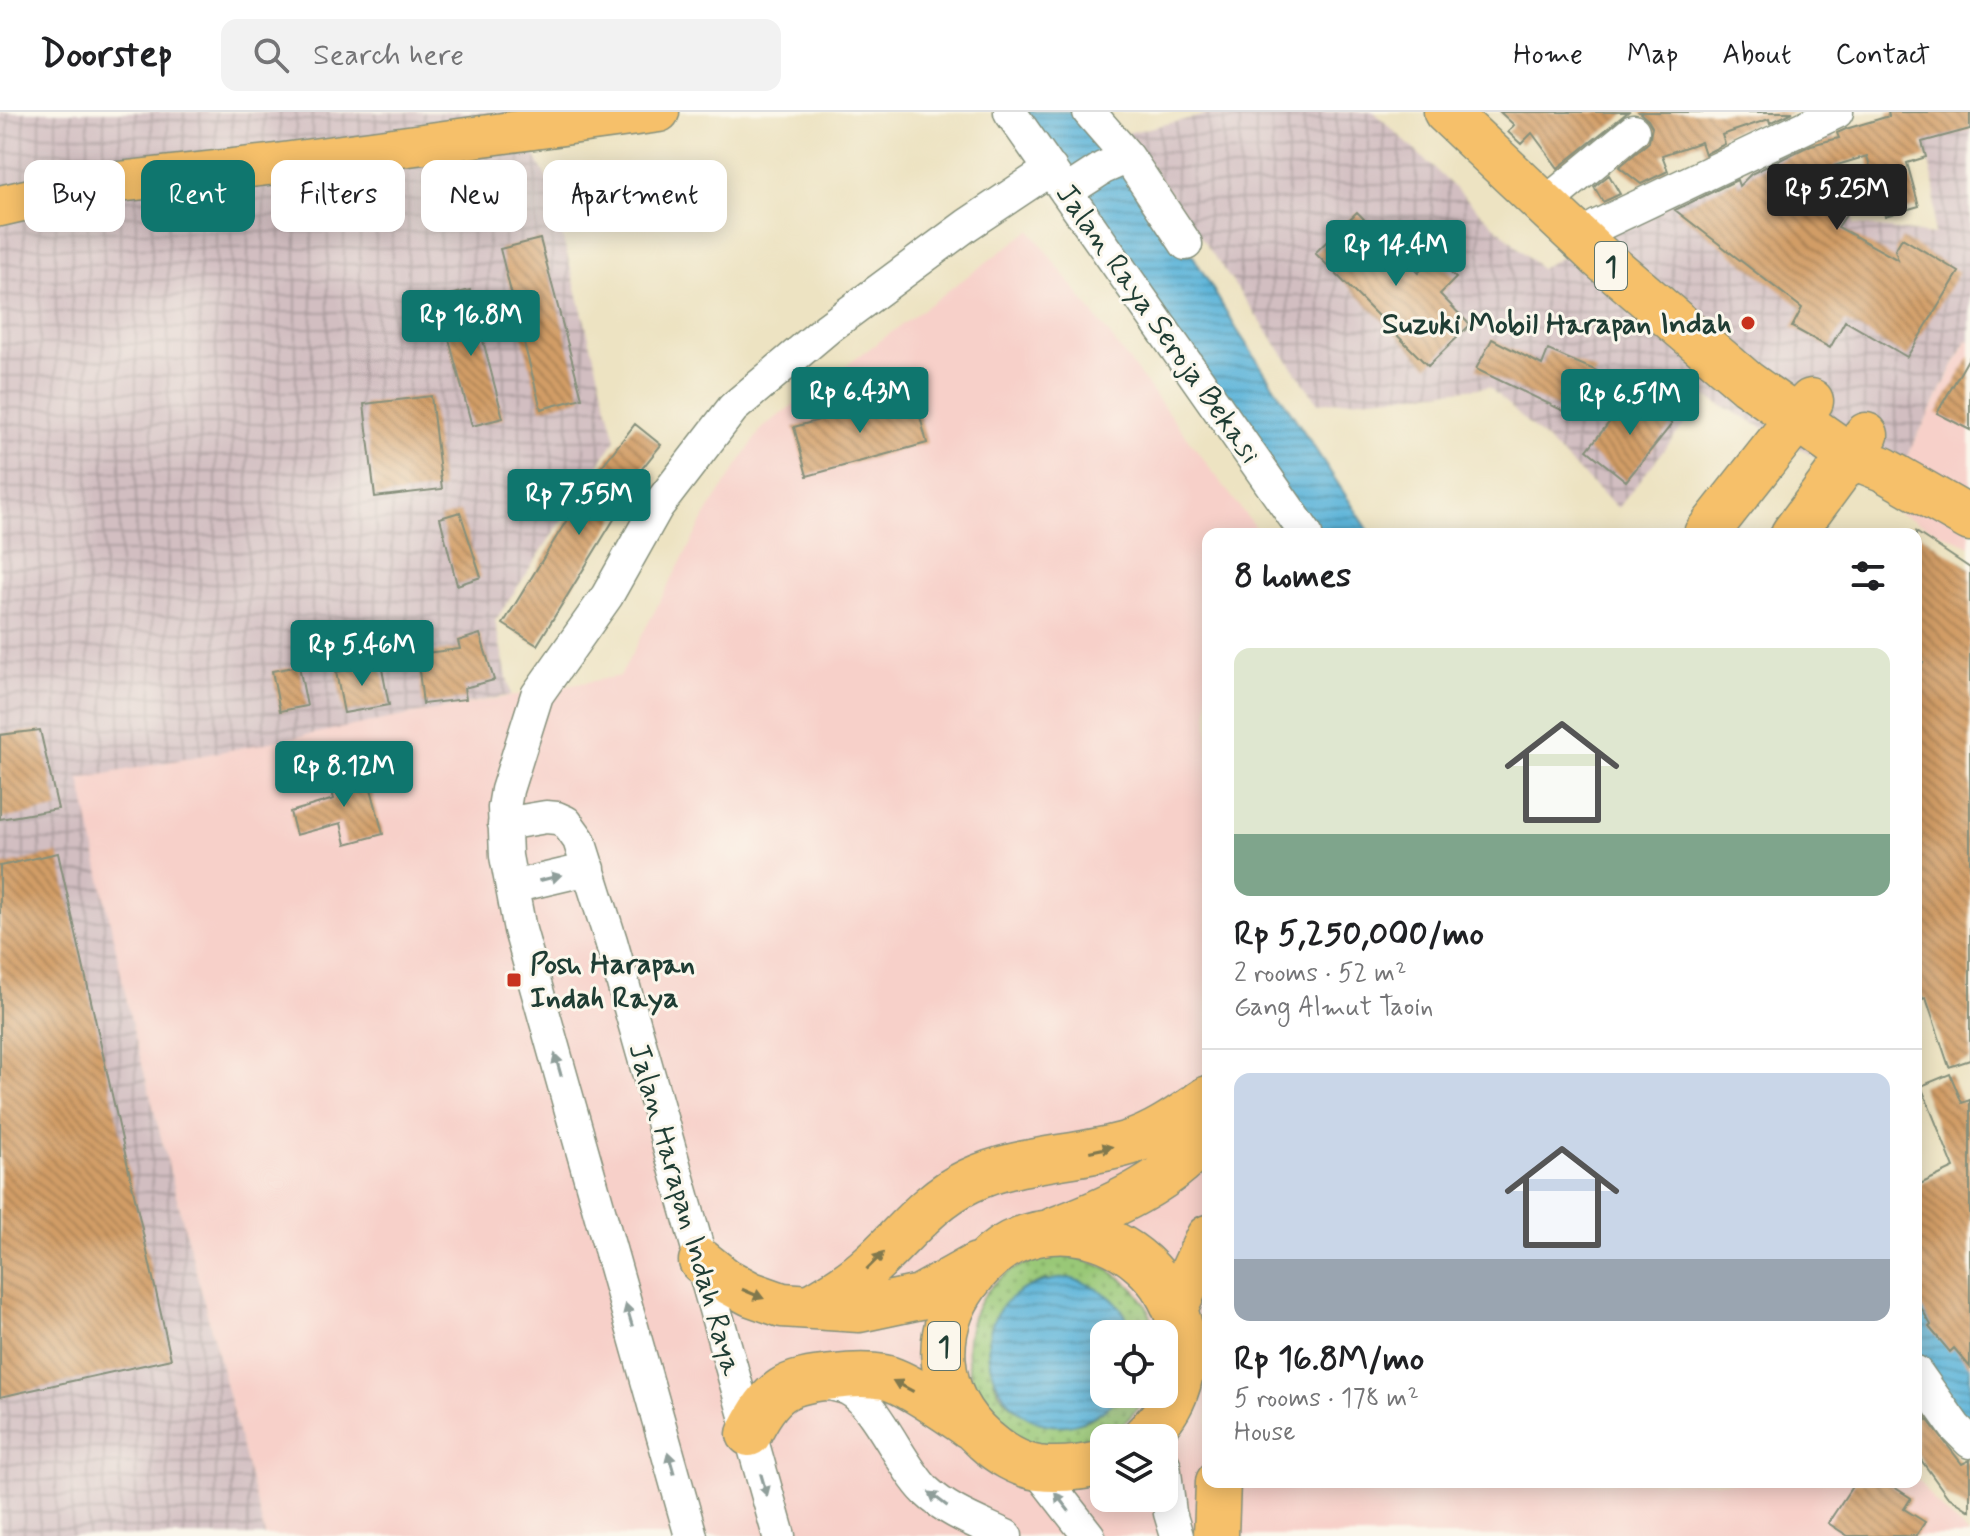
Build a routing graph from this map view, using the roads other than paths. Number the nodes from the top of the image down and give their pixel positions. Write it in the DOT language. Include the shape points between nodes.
graph roads {
  1 [pos="1010,112"];
  2 [pos="1089,112"];
  3 [pos="1446,112"];
  4 [pos="1475,112"];
  5 [pos="1837,112"];
  6 [pos="647,113"];
  7 [pos="1633,131"];
  8 [pos="1115,162"];
  9 [pos="1063,183"];
  10 [pos="1560,191"];
  11 [pos="0,206"];
  12 [pos="1597,226"];
  13 [pos="1186,244"];
  14 [pos="1747,383"];
  15 [pos="1804,410"];
  16 [pos="1858,446"];
  17 [pos="1759,469"];
  18 [pos="1895,477"];
  19 [pos="1970,493"];
  20 [pos="1970,519"];
  21 [pos="1803,521"];
  22 [pos="1302,528"];
  23 [pos="1711,528"];
  24 [pos="504,824"];
  25 [pos="589,869"];
  26 [pos="512,887"];
  27 [pos="1202,1102"];
  28 [pos="1202,1138"];
  29 [pos="1047,1233"];
  30 [pos="1202,1250"];
  31 [pos="701,1261"];
  32 [pos="985,1261"];
  33 [pos="812,1306"];
  34 [pos="1175,1309"];
  35 [pos="803,1379"];
  36 [pos="1922,1380"];
  37 [pos="1159,1424"];
  38 [pos="969,1426"];
  39 [pos="749,1434"];
  40 [pos="1970,1442"];
  41 [pos="1090,1466"];
  42 [pos="1036,1468"];
  43 [pos="1218,1488"];
  44 [pos="1170,1512"];
  45 [pos="691,1536"];
  46 [pos="779,1536"];
  47 [pos="1006,1536"];
  48 [pos="1089,1536"];
  49 [pos="1177,1536"];
  50 [pos="1216,1536"];
  1 -- 9 [label="street, Jalan Raya Seroja Bekasi"];
  2 -- 8 [label="street"];
  3 -- 14 [label="highway, 1" via="1601,258"];
  4 -- 10 [label="highway, 1"];
  5 -- 12 [label="street"];
  6 -- 11 [label="main road" via="92,185"];
  7 -- 10 [label="street"];
  8 -- 9 [label="street"];
  8 -- 13 [label="street"];
  9 -- 22 [label="street, Jalan Raya Seroja Bekasi"];
  9 -- 24 [label="street" via="967,225 733,408 657,507 607,596 537,695 507,790"];
  10 -- 12 [label="highway, 1"];
  12 -- 15 [label="highway, 1"];
  14 -- 15 [label="highway, 1"];
  14 -- 17 [label="highway" via="1764,415"];
  15 -- 16 [label="highway, 1"];
  15 -- 17 [label="highway"];
  16 -- 18 [label="highway, 1"];
  16 -- 19 [label="highway, 1"];
  16 -- 21 [label="highway"];
  17 -- 23 [label="highway"];
  18 -- 20 [label="highway, 1"];
  18 -- 21 [label="highway" via="1867,478 1841,489"];
  24 -- 25 [label="street, Jalan Harapan Indah Raya" via="546,817 566,822"];
  24 -- 26 [label="street"];
  26 -- 25 [label="street, one-way"];
  25 -- 31 [label="street, Jalan Harapan Indah Raya"];
  45 -- 26 [label="street, one-way"];
  33 -- 27 [label="highway, one-way" via="852,1282 933,1203 967,1181 1012,1164 1128,1143 1160,1130"];
  28 -- 29 [label="highway, 1" via="1166,1175 1102,1212"];
  29 -- 32 [label="highway, 1" via="1011,1244"];
  29 -- 34 [label="highway, 1" via="1083,1233 1123,1247 1154,1273"];
  30 -- 34 [label="highway"];
  31 -- 33 [label="highway, one-way" via="751,1294 782,1305"];
  31 -- 39 [label="street, Jalan Harapan Indah Raya"];
  32 -- 33 [label="highway" via="920,1297 859,1310"];
  32 -- 38 [label="highway, 1" via="958,1293 946,1325 943,1359 950,1392"];
  34 -- 37 [label="highway, 1" via="1182,1366 1175,1395"];
  38 -- 35 [label="highway, one-way" via="886,1377"];
  35 -- 39 [label="highway" via="778,1392"];
  47 -- 35 [label="street, one-way" via="929,1493 851,1390"];
  36 -- 40 [label="street"];
  38 -- 42 [label="highway, 1" via="999,1452"];
  39 -- 46 [label="street, Jalan Harapan Indah Raya, one-way"];
  41 -- 42 [label="highway, 1"];
  48 -- 42 [label="street, one-way"];
  43 -- 50 [label="highway"];
  44 -- 49 [label="street"];
}
